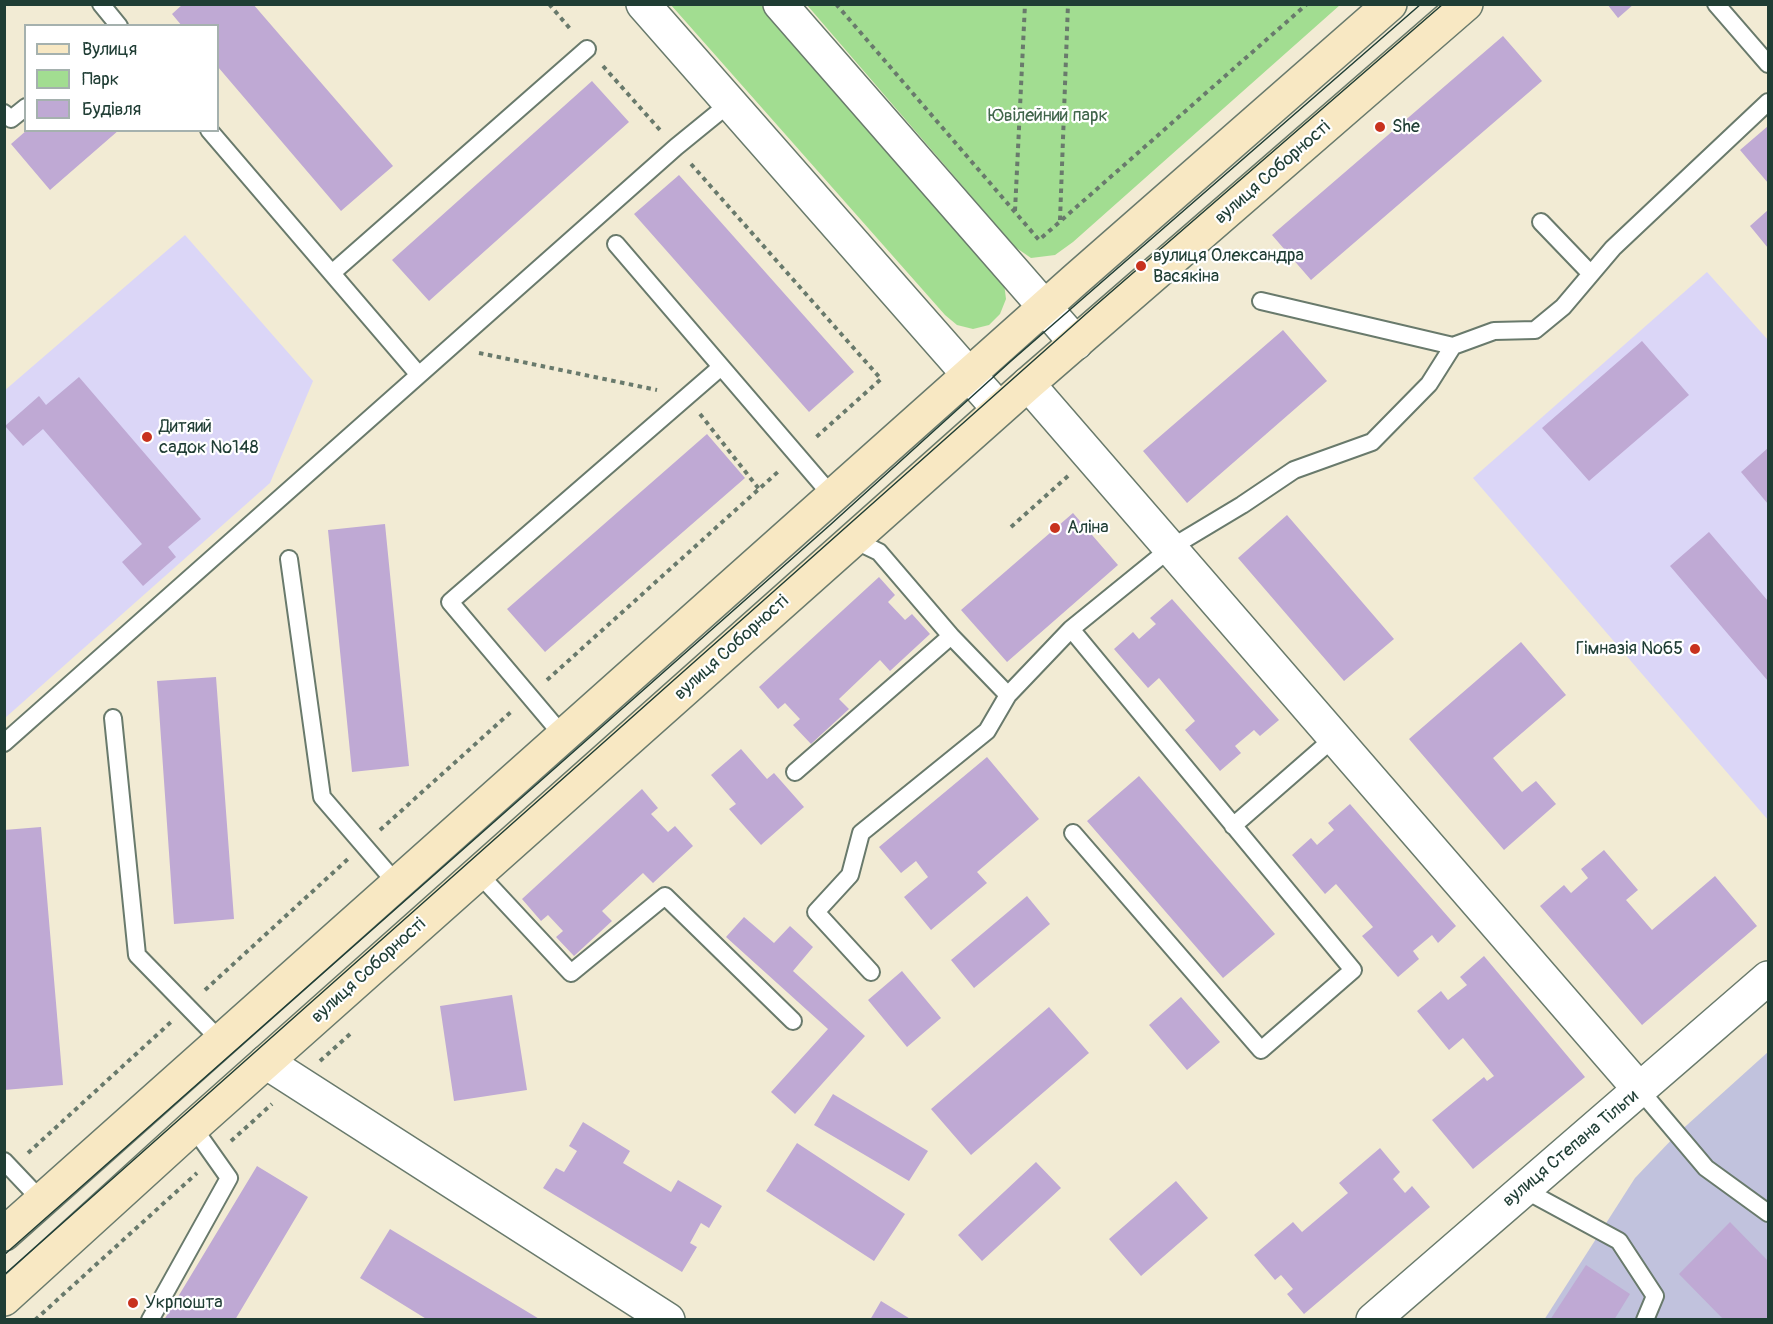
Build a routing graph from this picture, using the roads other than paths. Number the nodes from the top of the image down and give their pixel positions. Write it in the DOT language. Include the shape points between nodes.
graph roads {
  1 [pos="101,4"];
  2 [pos="643,4"];
  3 [pos="780,4"];
  4 [pos="1390,4"];
  5 [pos="1466,4"];
  6 [pos="1716,4"];
  7 [pos="117,24"];
  8 [pos="587,49"];
  9 [pos="1768,64"];
  10 [pos="1768,102"];
  11 [pos="730,103"];
  12 [pos="24,108"];
  13 [pos="4,113"];
  14 [pos="211,132"];
  15 [pos="1541,222"];
  16 [pos="616,244"];
  17 [pos="332,273"];
  18 [pos="1591,274"];
  19 [pos="1261,301"];
  20 [pos="1045,307"];
  21 [pos="1076,343"];
  22 [pos="1453,346"];
  23 [pos="721,367"];
  24 [pos="419,375"];
  25 [pos="969,375"];
  26 [pos="1028,384"];
  27 [pos="999,409"];
  28 [pos="833,497"];
  29 [pos="855,540"];
  30 [pos="1172,547"];
  31 [pos="289,559"];
  32 [pos="1071,629"];
  33 [pos="951,636"];
  34 [pos="1008,695"];
  35 [pos="113,718"];
  36 [pos="564,737"];
  37 [pos="1335,737"];
  38 [pos="4,743"];
  39 [pos="795,772"];
  40 [pos="1233,826"];
  41 [pos="1073,833"];
  42 [pos="478,873"];
  43 [pos="397,884"];
  44 [pos="871,972"];
  45 [pos="1768,978"];
  46 [pos="793,1021"];
  47 [pos="220,1040"];
  48 [pos="266,1062"];
  49 [pos="1640,1090"];
  50 [pos="193,1127"];
  51 [pos="8,1165"];
  52 [pos="1523,1189"];
  53 [pos="41,1200"];
  54 [pos="1768,1213"];
  55 [pos="4,1234"];
  56 [pos="4,1299"];
  57 [pos="150,1320"];
  58 [pos="669,1320"];
  59 [pos="1373,1320"];
  60 [pos="1646,1320"];
  1 -- 7 [label="lane"];
  2 -- 11 [label="street"];
  3 -- 20 [label="street"];
  4 -- 20 [label="main road"];
  5 -- 21 [label="main road, вулиця Соборності"];
  6 -- 9 [label="lane"];
  8 -- 17 [label="lane"];
  10 -- 18 [label="lane" via="1613,248"];
  11 -- 24 [label="lane"];
  11 -- 25 [label="street"];
  12 -- 13 [label="lane" via="10,119"];
  14 -- 17 [label="lane"];
  15 -- 18 [label="lane"];
  16 -- 23 [label="lane"];
  17 -- 24 [label="lane"];
  18 -- 22 [label="lane" via="1563,308 1535,330 1494,331"];
  19 -- 22 [label="lane"];
  20 -- 21 [label="street"];
  20 -- 25 [label="main road"];
  21 -- 26 [label="main road, вулиця Соборності"];
  22 -- 30 [label="lane" via="1429,384 1372,442 1293,470"];
  23 -- 28 [label="lane"];
  23 -- 36 [label="lane" via="450,602"];
  24 -- 38 [label="lane"];
  25 -- 27 [label="street"];
  25 -- 28 [label="main road"];
  26 -- 27 [label="main road, вулиця Соборності"];
  26 -- 30 [label="street"];
  27 -- 29 [label="main road, вулиця Соборності"];
  28 -- 36 [label="main road"];
  29 -- 33 [label="lane" via="879,552"];
  29 -- 42 [label="main road, вулиця Соборності"];
  30 -- 32 [label="lane"];
  30 -- 37 [label="street"];
  31 -- 43 [label="lane" via="322,797"];
  32 -- 34 [label="lane"];
  32 -- 40 [label="lane"];
  33 -- 34 [label="lane"];
  33 -- 39 [label="lane"];
  34 -- 44 [label="lane" via="987,731 861,833 850,875 816,912"];
  35 -- 47 [label="lane" via="137,955"];
  36 -- 43 [label="main road"];
  37 -- 40 [label="lane"];
  37 -- 49 [label="street"];
  40 -- 41 [label="lane" via="1353,970 1261,1050"];
  42 -- 46 [label="lane" via="571,973 665,896"];
  42 -- 48 [label="main road, вулиця Соборності"];
  43 -- 47 [label="main road"];
  45 -- 49 [label="street, вулиця Степана Тільги"];
  47 -- 53 [label="main road"];
  48 -- 50 [label="main road, вулиця Соборності"];
  48 -- 58 [label="street"];
  49 -- 52 [label="street, вулиця Степана Тільги"];
  49 -- 54 [label="lane" via="1706,1168"];
  50 -- 56 [label="main road, вулиця Соборності"];
  50 -- 57 [label="lane" via="229,1178"];
  51 -- 53 [label="lane"];
  52 -- 59 [label="street, вулиця Степана Тільги"];
  52 -- 60 [label="lane" via="1619,1241 1655,1296"];
  53 -- 55 [label="main road"];
}
